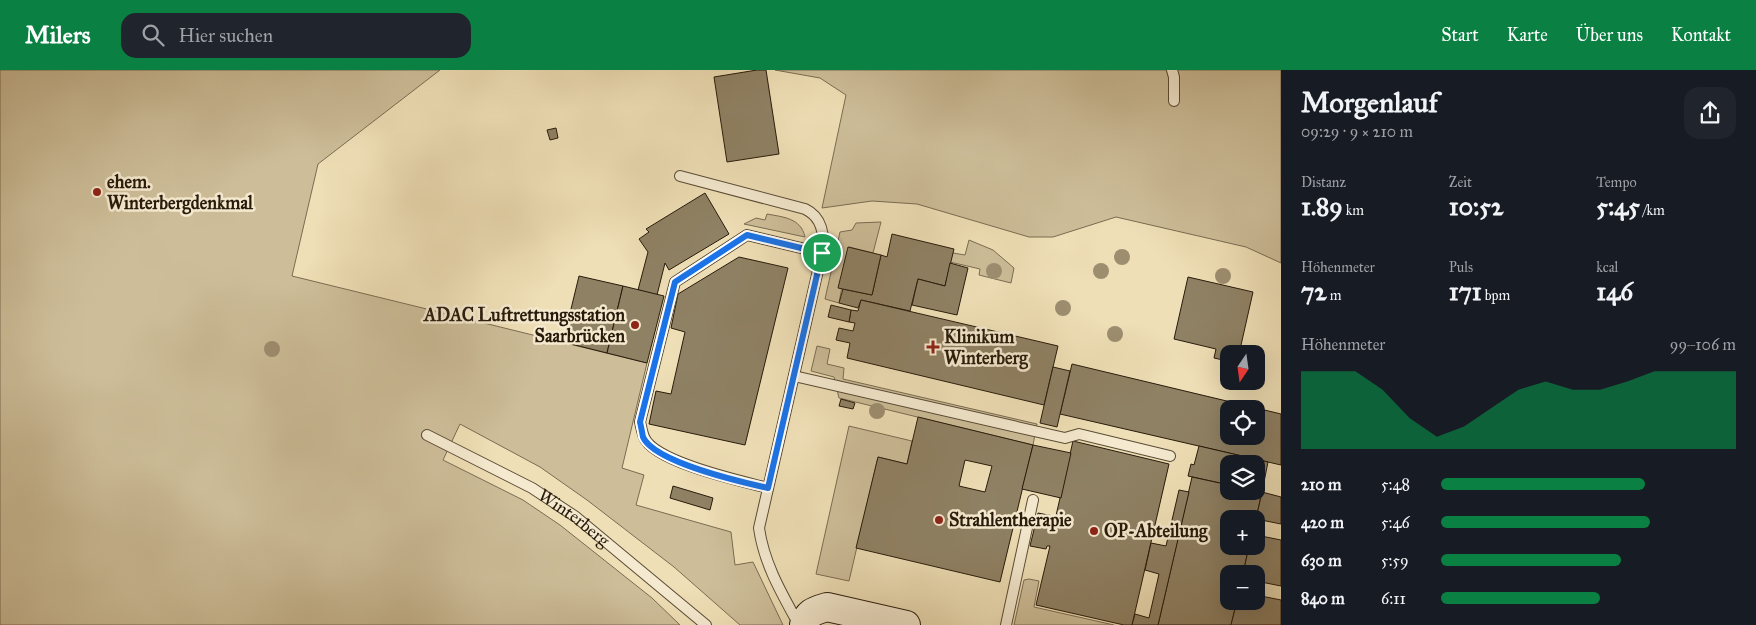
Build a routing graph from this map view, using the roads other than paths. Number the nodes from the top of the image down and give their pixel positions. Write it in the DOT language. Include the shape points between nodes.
graph roads {
  1 [pos="1172,70"];
  2 [pos="1174,101"];
  3 [pos="680,176"];
  4 [pos="822,253"];
  5 [pos="794,376"];
  6 [pos="427,435"];
  7 [pos="1170,456"];
  8 [pos="768,488"];
  9 [pos="1033,500"];
  10 [pos="706,625"];
  11 [pos="800,625"];
  12 [pos="804,625"];
  13 [pos="906,625"];
  14 [pos="1006,625"];
  1 -- 2 [label="lane"];
  3 -- 4 [label="lane" via="805,209 817,217 821,227"];
  4 -- 5 [label="lane"];
  4 -- 8 [label="lane" via="747,235 675,282 640,422 644,438 657,451 676,461"];
  5 -- 7 [label="lane" via="1065,438 1079,434"];
  5 -- 8 [label="lane"];
  6 -- 10 [label="lane, Winterberg" via="532,488 576,517"];
  8 -- 11 [label="lane" via="760,528 762,545"];
  9 -- 14 [label="lane"];
  12 -- 13 [label="street" via="807,616 826,607"];
}
